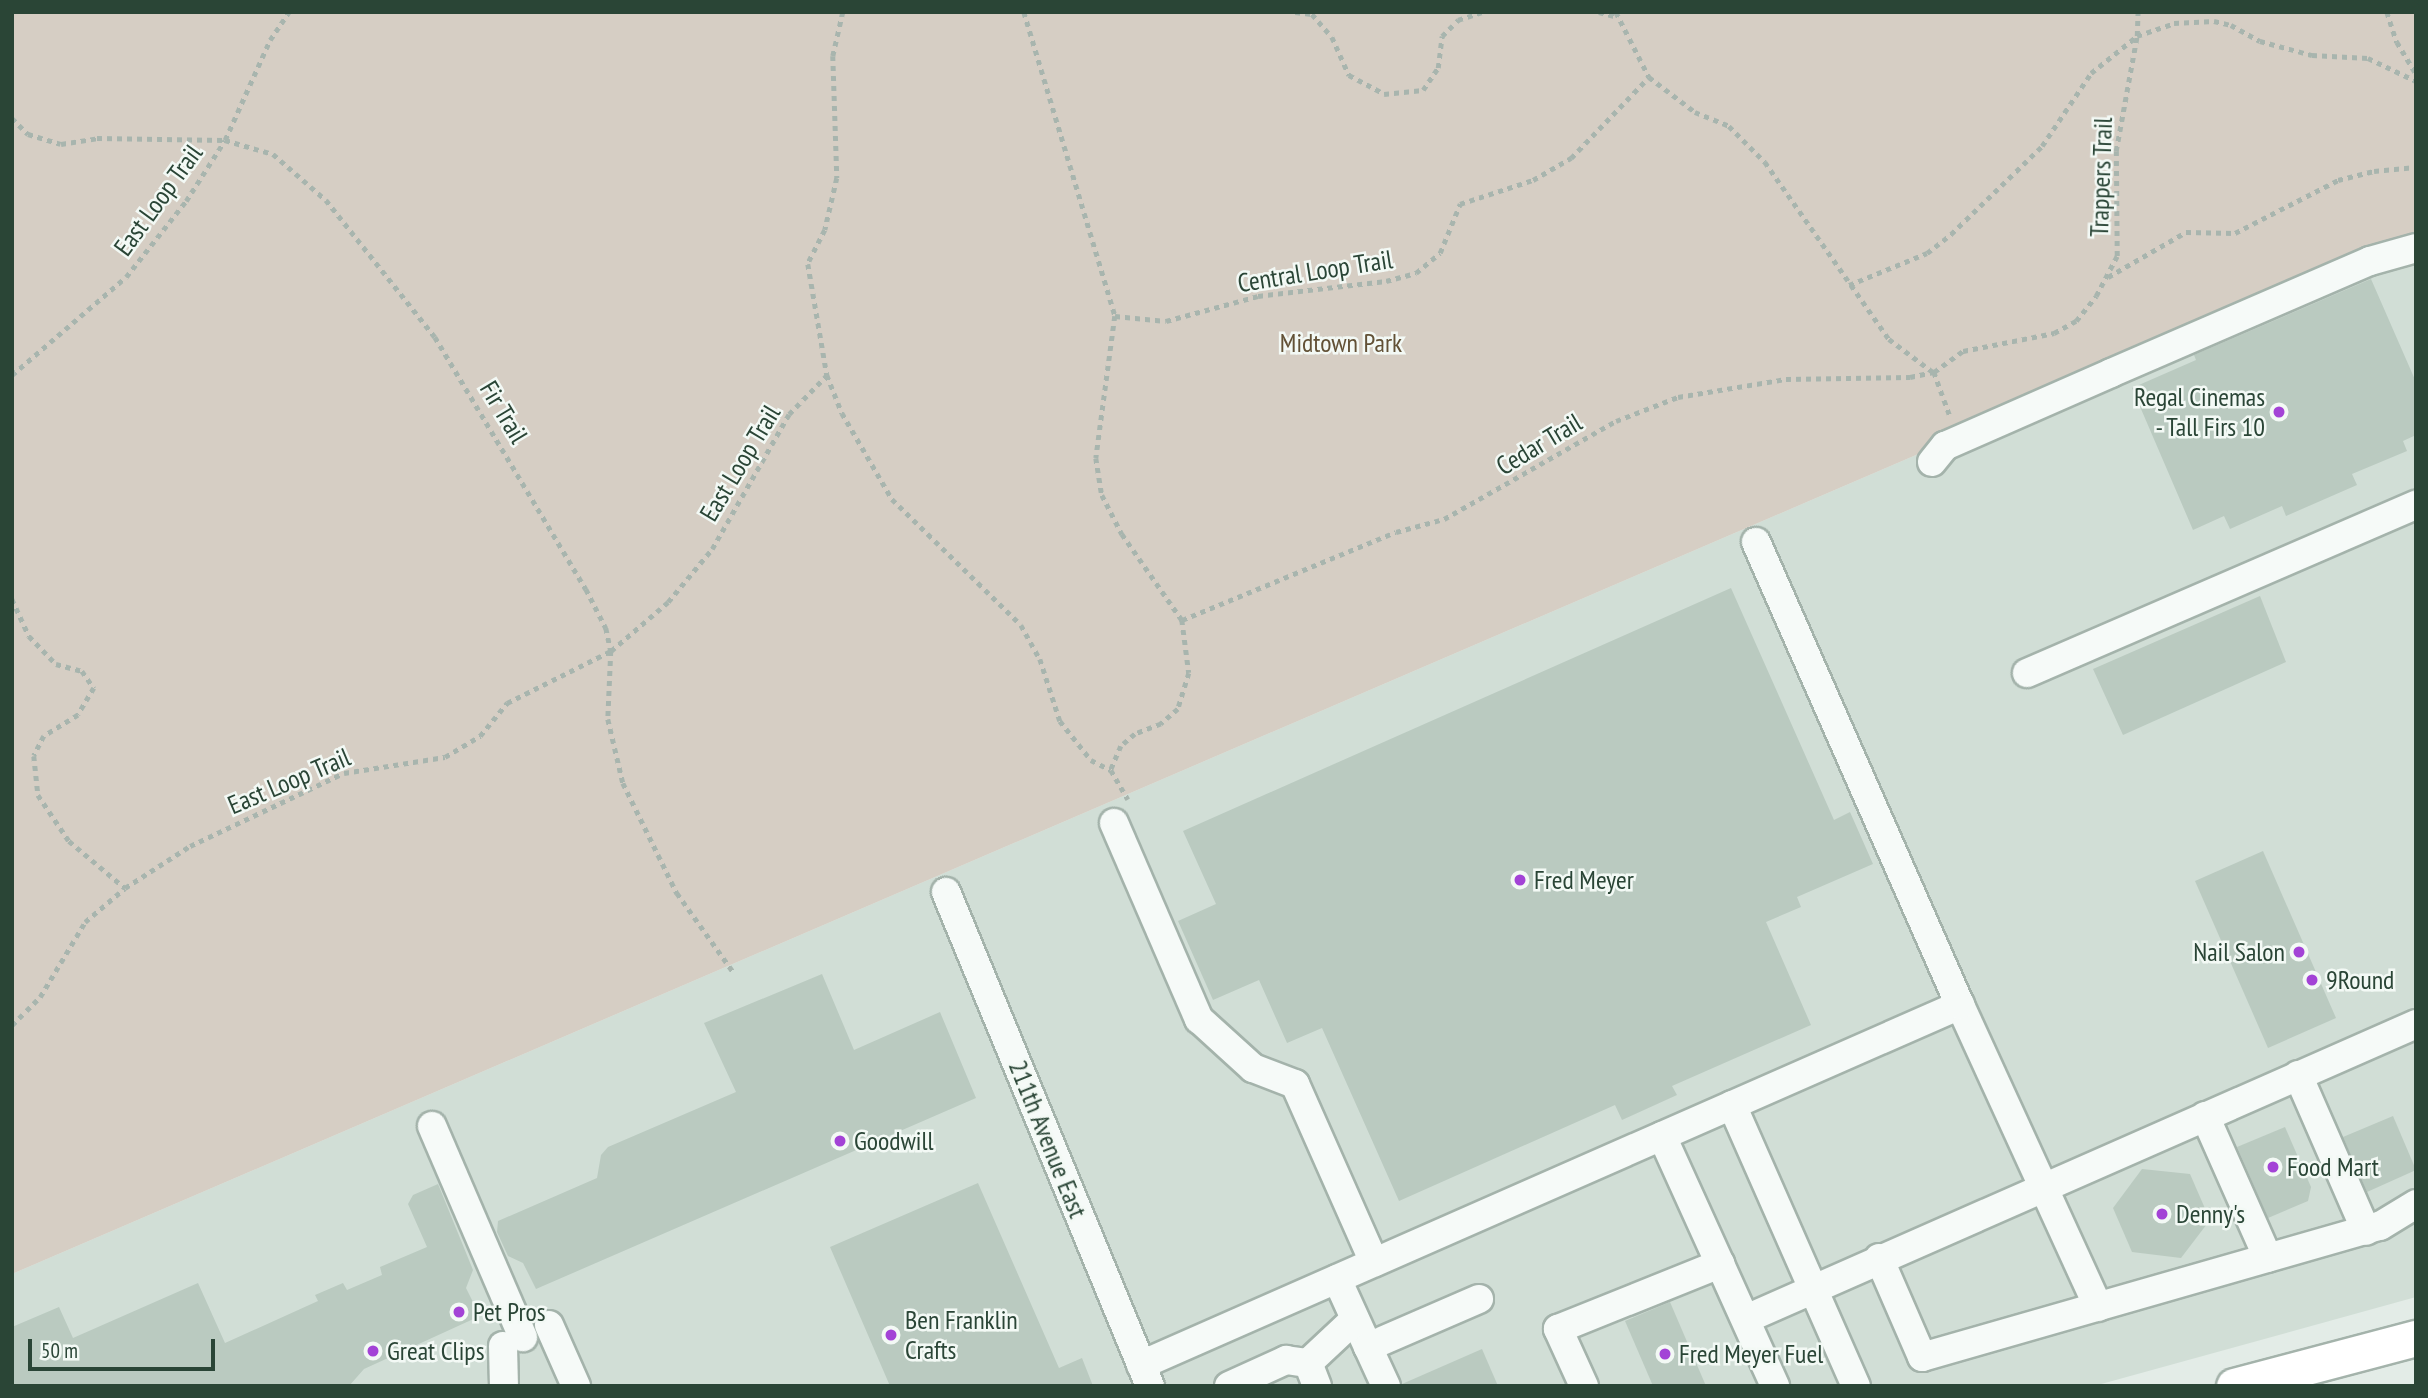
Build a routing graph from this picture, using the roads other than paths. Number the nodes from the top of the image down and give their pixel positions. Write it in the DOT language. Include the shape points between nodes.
graph roads {
  1 [pos="2416,248"];
  2 [pos="1932,462"];
  3 [pos="2416,505"];
  4 [pos="1756,542"];
  5 [pos="2027,673"];
  6 [pos="1122,813"];
  7 [pos="946,892"];
  8 [pos="1960,1005"];
  9 [pos="2413,1033"];
  10 [pos="2298,1075"];
  11 [pos="1732,1105"];
  12 [pos="2204,1116"];
  13 [pos="432,1126"];
  14 [pos="1662,1136"];
  15 [pos="2043,1187"];
  16 [pos="2416,1204"];
  17 [pos="2366,1231"];
  18 [pos="1880,1258"];
  19 [pos="2268,1258"];
  20 [pos="1374,1262"];
  21 [pos="1720,1264"];
  22 [pos="1337,1279"];
  23 [pos="1813,1287"];
  24 [pos="1479,1299"];
  25 [pos="2098,1307"];
  26 [pos="1355,1319"];
  27 [pos="1746,1319"];
  28 [pos="549,1325"];
  29 [pos="2416,1338"];
  30 [pos="1368,1347"];
  31 [pos="1146,1375"];
  32 [pos="1312,1375"];
  33 [pos="504,1386"];
  34 [pos="576,1386"];
  35 [pos="1229,1386"];
  36 [pos="1386,1386"];
  37 [pos="1584,1386"];
  38 [pos="1775,1386"];
  39 [pos="1856,1386"];
  40 [pos="2234,1386"];
  1 -- 2 [label="street" via="2370,261 1945,446"];
  3 -- 5 [label="street"];
  4 -- 8 [label="street"];
  6 -- 20 [label="street" via="1199,1019 1253,1068 1295,1084"];
  7 -- 31 [label="street, 211th Avenue East"];
  8 -- 11 [label="street"];
  8 -- 15 [label="street"];
  9 -- 10 [label="street"];
  10 -- 12 [label="street"];
  10 -- 17 [label="street"];
  11 -- 14 [label="street"];
  11 -- 23 [label="street"];
  12 -- 15 [label="street"];
  12 -- 19 [label="street"];
  13 -- 33 [label="street" via="513,1341"];
  14 -- 20 [label="street"];
  14 -- 21 [label="street"];
  15 -- 18 [label="street"];
  15 -- 25 [label="street"];
  16 -- 17 [label="street"];
  17 -- 19 [label="street"];
  18 -- 23 [label="street"];
  18 -- 25 [label="street" via="1922,1357"];
  19 -- 25 [label="street"];
  20 -- 22 [label="street"];
  21 -- 27 [label="street"];
  21 -- 37 [label="street" via="1558,1329"];
  22 -- 26 [label="street"];
  22 -- 31 [label="street"];
  23 -- 27 [label="street"];
  23 -- 39 [label="street"];
  24 -- 30 [label="street"];
  26 -- 30 [label="street"];
  26 -- 32 [label="street"];
  27 -- 38 [label="street"];
  28 -- 34 [label="street"];
  29 -- 40 [label="main road"];
  30 -- 36 [label="street"];
  32 -- 35 [label="street" via="1286,1360"];
}
